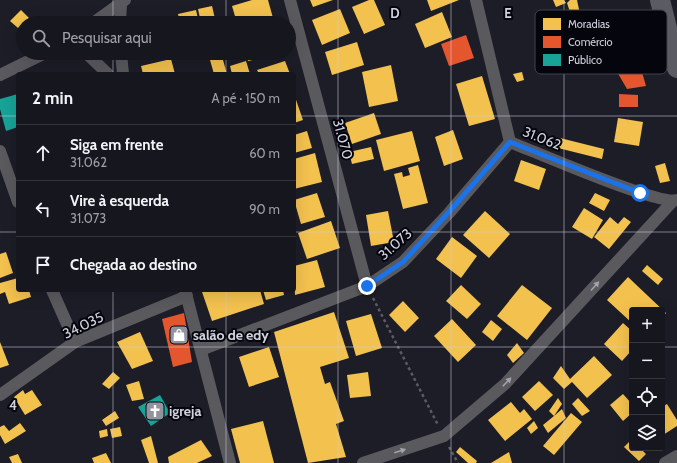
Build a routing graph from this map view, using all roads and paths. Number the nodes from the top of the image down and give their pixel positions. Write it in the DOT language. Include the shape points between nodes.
graph roads {
  1 [pos="290,0"];
  2 [pos="476,0"];
  3 [pos="660,0"];
  4 [pos="123,2"];
  5 [pos="662,10"];
  6 [pos="103,16"];
  7 [pos="121,16"];
  8 [pos="294,16"];
  9 [pos="296,22"];
  10 [pos="667,28"];
  11 [pos="31,60"];
  12 [pos="93,60"];
  13 [pos="122,60"];
  14 [pos="677,68"];
  15 [pos="106,72"];
  16 [pos="123,72"];
  17 [pos="0,75"];
  18 [pos="510,142"];
  19 [pos="0,151"];
  20 [pos="16,196"];
  21 [pos="674,201"];
  22 [pos="367,286"];
  23 [pos="53,292"];
  24 [pos="186,293"];
  25 [pos="75,342"];
  26 [pos="201,350"];
  27 [pos="0,395"];
  28 [pos="444,436"];
  29 [pos="677,456"];
  30 [pos="230,463"];
  31 [pos="363,463"];
  32 [pos="458,463"];
  33 [pos="665,463"];
  1 -- 8 [label="street, 31.070"];
  2 -- 18 [label="street, 31.062"];
  3 -- 5 [label="main road"];
  4 -- 6 [label="street"];
  4 -- 7 [label="street"];
  9 -- 22 [label="street, 31.070"];
  10 -- 14 [label="main road"];
  11 -- 17 [label="street"];
  12 -- 15 [label="street"];
  13 -- 16 [label="street"];
  18 -- 21 [label="street, 31.062" via="640,193"];
  18 -- 22 [label="street, 31.073" via="403,262"];
  19 -- 20 [label="street"];
  28 -- 21 [label="street, one-way" via="505,384"];
  22 -- 26 [label="street, 31.073"];
  22 -- 28 [label="path"];
  23 -- 25 [label="street"];
  24 -- 25 [label="street, 34.035"];
  24 -- 26 [label="street"];
  25 -- 27 [label="street, 34.035"];
  26 -- 30 [label="street"];
  31 -- 28 [label="street, one-way"];
  28 -- 32 [label="path"];
  29 -- 33 [label="street"];
}
